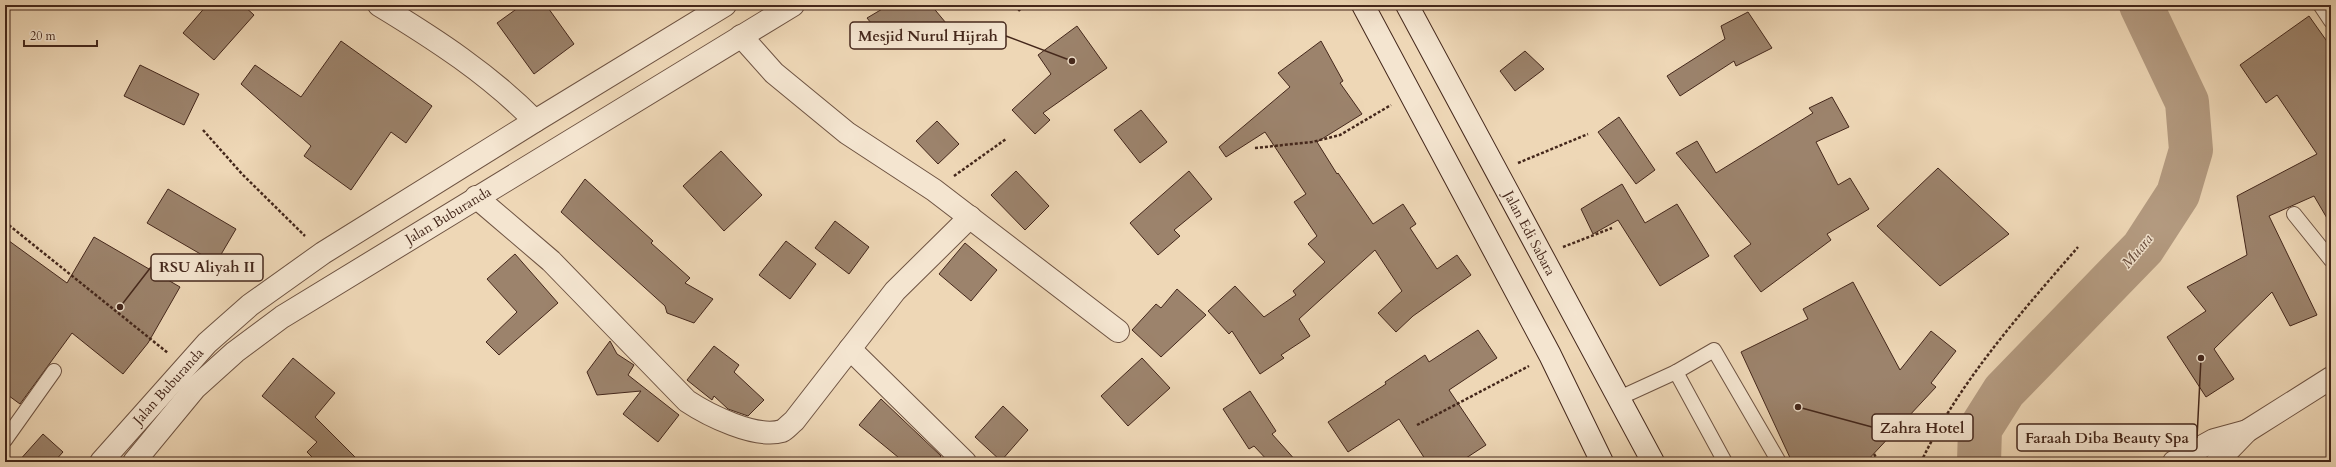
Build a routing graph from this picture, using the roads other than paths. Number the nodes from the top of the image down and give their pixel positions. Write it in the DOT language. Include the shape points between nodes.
graph roads {
  1 [pos="379,5"];
  2 [pos="725,5"];
  3 [pos="793,5"];
  4 [pos="1363,5"];
  5 [pos="1407,5"];
  6 [pos="2322,6"];
  7 [pos="2331,21"];
  8 [pos="741,36"];
  9 [pos="535,121"];
  10 [pos="476,197"];
  11 [pos="2294,214"];
  12 [pos="970,218"];
  13 [pos="2331,260"];
  14 [pos="1118,332"];
  15 [pos="850,349"];
  16 [pos="54,371"];
  17 [pos="1676,372"];
  18 [pos="2331,378"];
  19 [pos="1617,399"];
  20 [pos="2247,431"];
  21 [pos="5,440"];
  22 [pos="101,462"];
  23 [pos="134,462"];
  24 [pos="965,462"];
  25 [pos="1602,462"];
  26 [pos="1653,462"];
  27 [pos="1725,462"];
  28 [pos="1779,462"];
  29 [pos="2174,462"];
  30 [pos="2217,462"];
  1 -- 9 [label="street" via="485,74"];
  2 -- 9 [label="street, Jalan Buburanda"];
  3 -- 8 [label="street, Jalan Buburanda"];
  4 -- 25 [label="street" via="1550,355"];
  5 -- 19 [label="street, Jalan Edi Sabara"];
  6 -- 7 [label="lane"];
  8 -- 10 [label="street, Jalan Buburanda"];
  8 -- 12 [label="street" via="757,56 793,90 864,145 934,190"];
  9 -- 22 [label="street, Jalan Buburanda" via="323,254 250,305 207,343"];
  10 -- 15 [label="street" via="551,261 687,401 706,413 759,431 783,430 794,421"];
  10 -- 23 [label="street, Jalan Buburanda" via="282,317 236,352 195,388"];
  11 -- 13 [label="lane"];
  12 -- 14 [label="street"];
  12 -- 15 [label="street" via="895,291"];
  15 -- 24 [label="street"];
  16 -- 21 [label="lane"];
  17 -- 19 [label="lane"];
  17 -- 27 [label="lane"];
  17 -- 28 [label="lane" via="1714,350"];
  18 -- 20 [label="street"];
  19 -- 26 [label="street, Jalan Edi Sabara"];
  20 -- 29 [label="street" via="2214,440"];
  20 -- 30 [label="street"];
}
